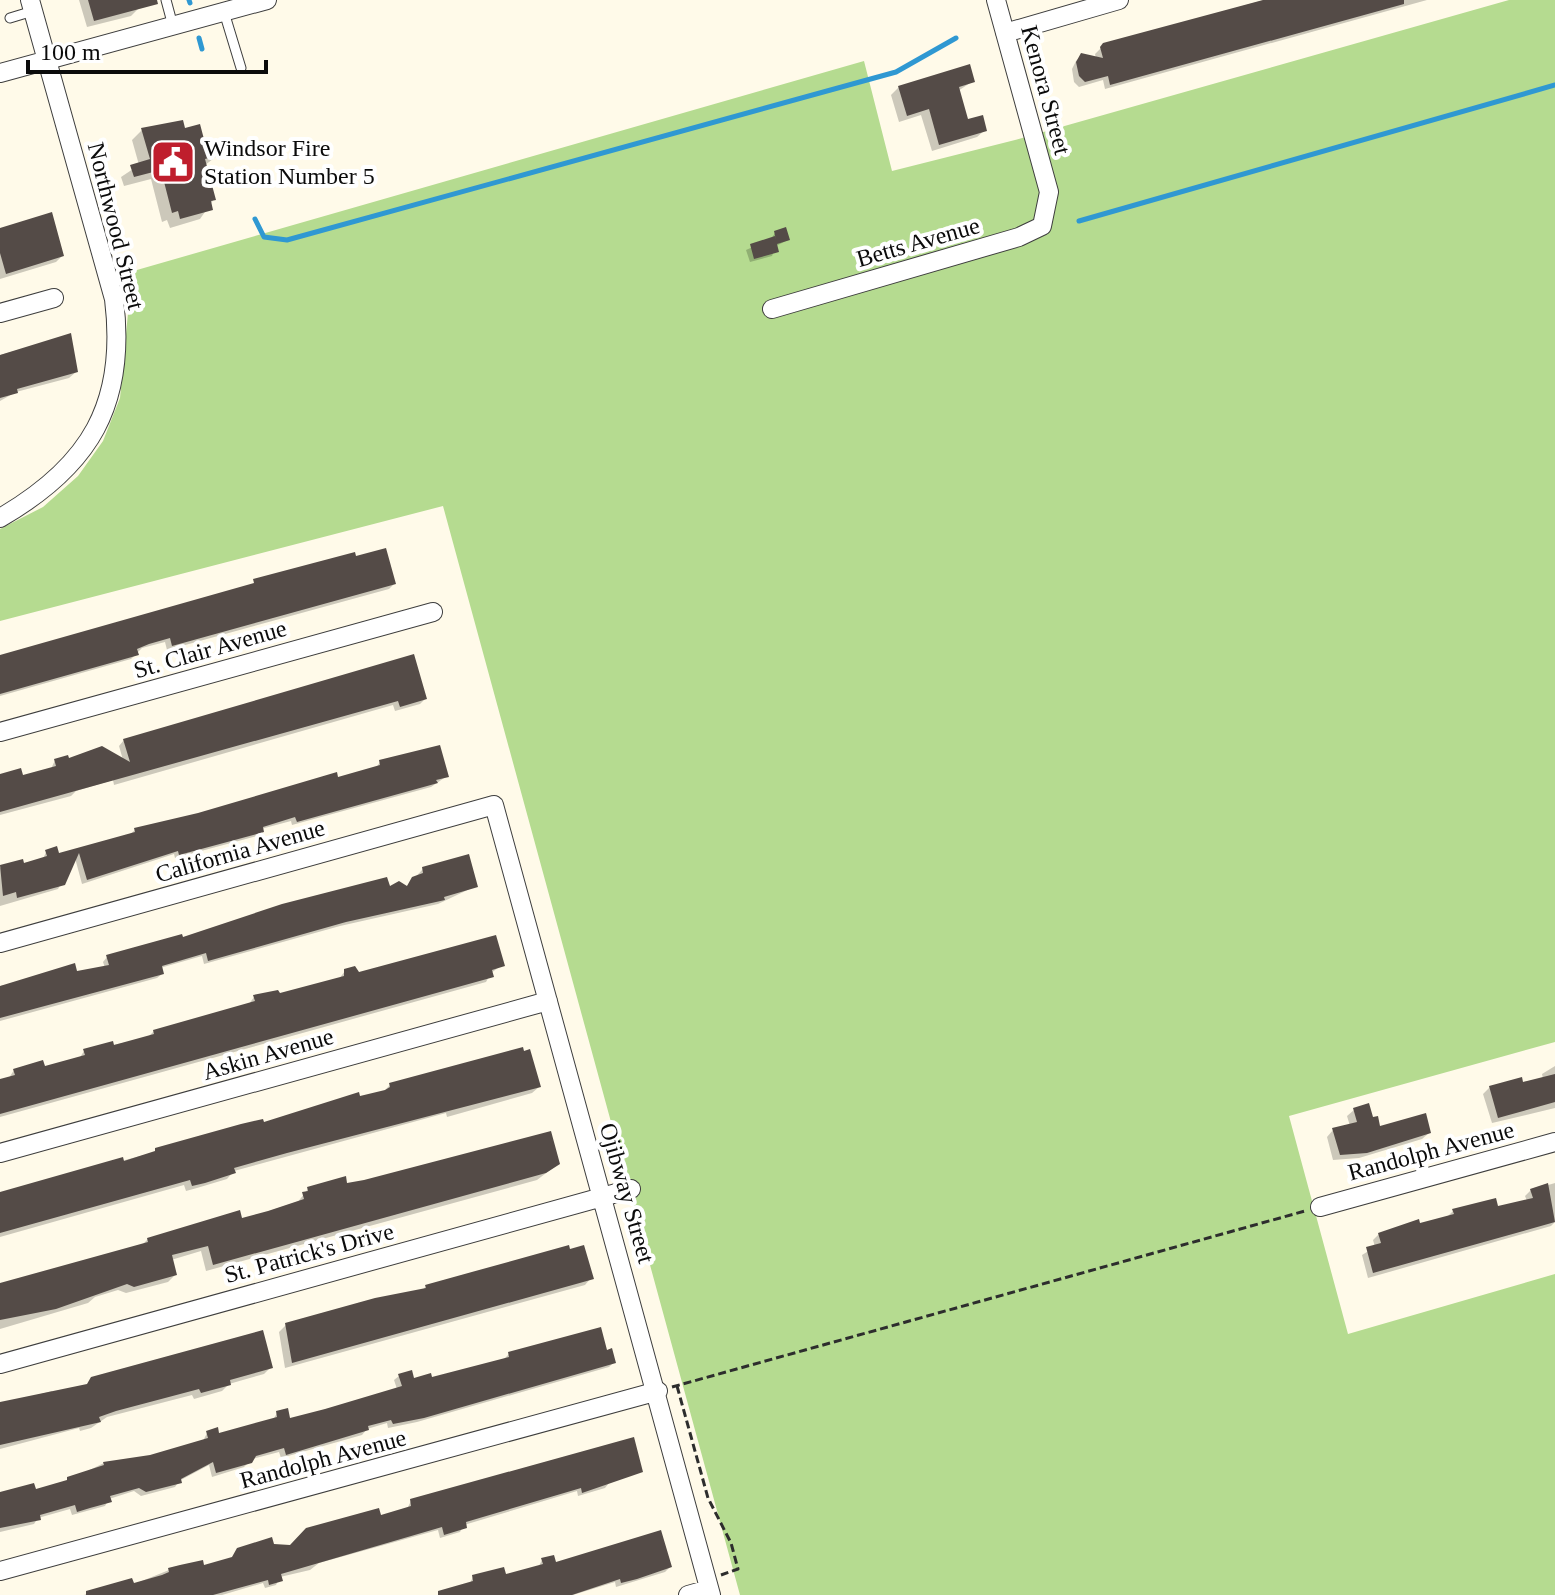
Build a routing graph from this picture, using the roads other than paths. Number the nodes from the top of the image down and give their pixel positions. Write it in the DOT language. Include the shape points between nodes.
graph roads {
  1 [pos="166,0"];
  2 [pos="267,0"];
  3 [pos="996,0"];
  4 [pos="1119,0"];
  5 [pos="32,3"];
  6 [pos="224,12"];
  7 [pos="10,18"];
  8 [pos="173,26"];
  9 [pos="1005,33"];
  10 [pos="47,61"];
  11 [pos="241,68"];
  12 [pos="0,73"];
  13 [pos="1049,192"];
  14 [pos="54,298"];
  15 [pos="772,309"];
  16 [pos="0,313"];
  17 [pos="0,518"];
  18 [pos="433,612"];
  19 [pos="0,732"];
  20 [pos="494,805"];
  21 [pos="0,943"];
  22 [pos="548,1001"];
  23 [pos="1555,1142"];
  24 [pos="0,1153"];
  25 [pos="631,1189"];
  26 [pos="603,1197"];
  27 [pos="1317,1208"];
  28 [pos="0,1364"];
  29 [pos="663,1390"];
  30 [pos="0,1571"];
  31 [pos="713,1586"];
  32 [pos="688,1595"];
  1 -- 8 [label="lane"];
  2 -- 6 [label="street"];
  3 -- 9 [label="street, Kenora Street"];
  4 -- 9 [label="street"];
  5 -- 7 [label="lane"];
  5 -- 10 [label="street, Northwood Street"];
  6 -- 8 [label="street"];
  6 -- 11 [label="lane"];
  8 -- 10 [label="street"];
  9 -- 13 [label="street, Kenora Street"];
  10 -- 12 [label="street"];
  10 -- 17 [label="street, Northwood Street" via="114,299 116,368 108,399 83,450 58,479"];
  13 -- 15 [label="street, Betts Avenue" via="1042,226 1019,237"];
  14 -- 16 [label="street"];
  18 -- 19 [label="street, St. Clair Avenue"];
  20 -- 21 [label="street, California Avenue"];
  20 -- 22 [label="street, Ojibway Street"];
  22 -- 24 [label="street, Askin Avenue"];
  22 -- 26 [label="street, Ojibway Street"];
  23 -- 27 [label="street, Randolph Avenue"];
  25 -- 26 [label="street, St. Patrick's Drive"];
  26 -- 28 [label="street, St. Patrick's Drive"];
  26 -- 29 [label="street, Ojibway Street"];
  29 -- 30 [label="street, Randolph Avenue"];
  29 -- 31 [label="street, Ojibway Street"];
  31 -- 32 [label="street"];
}
